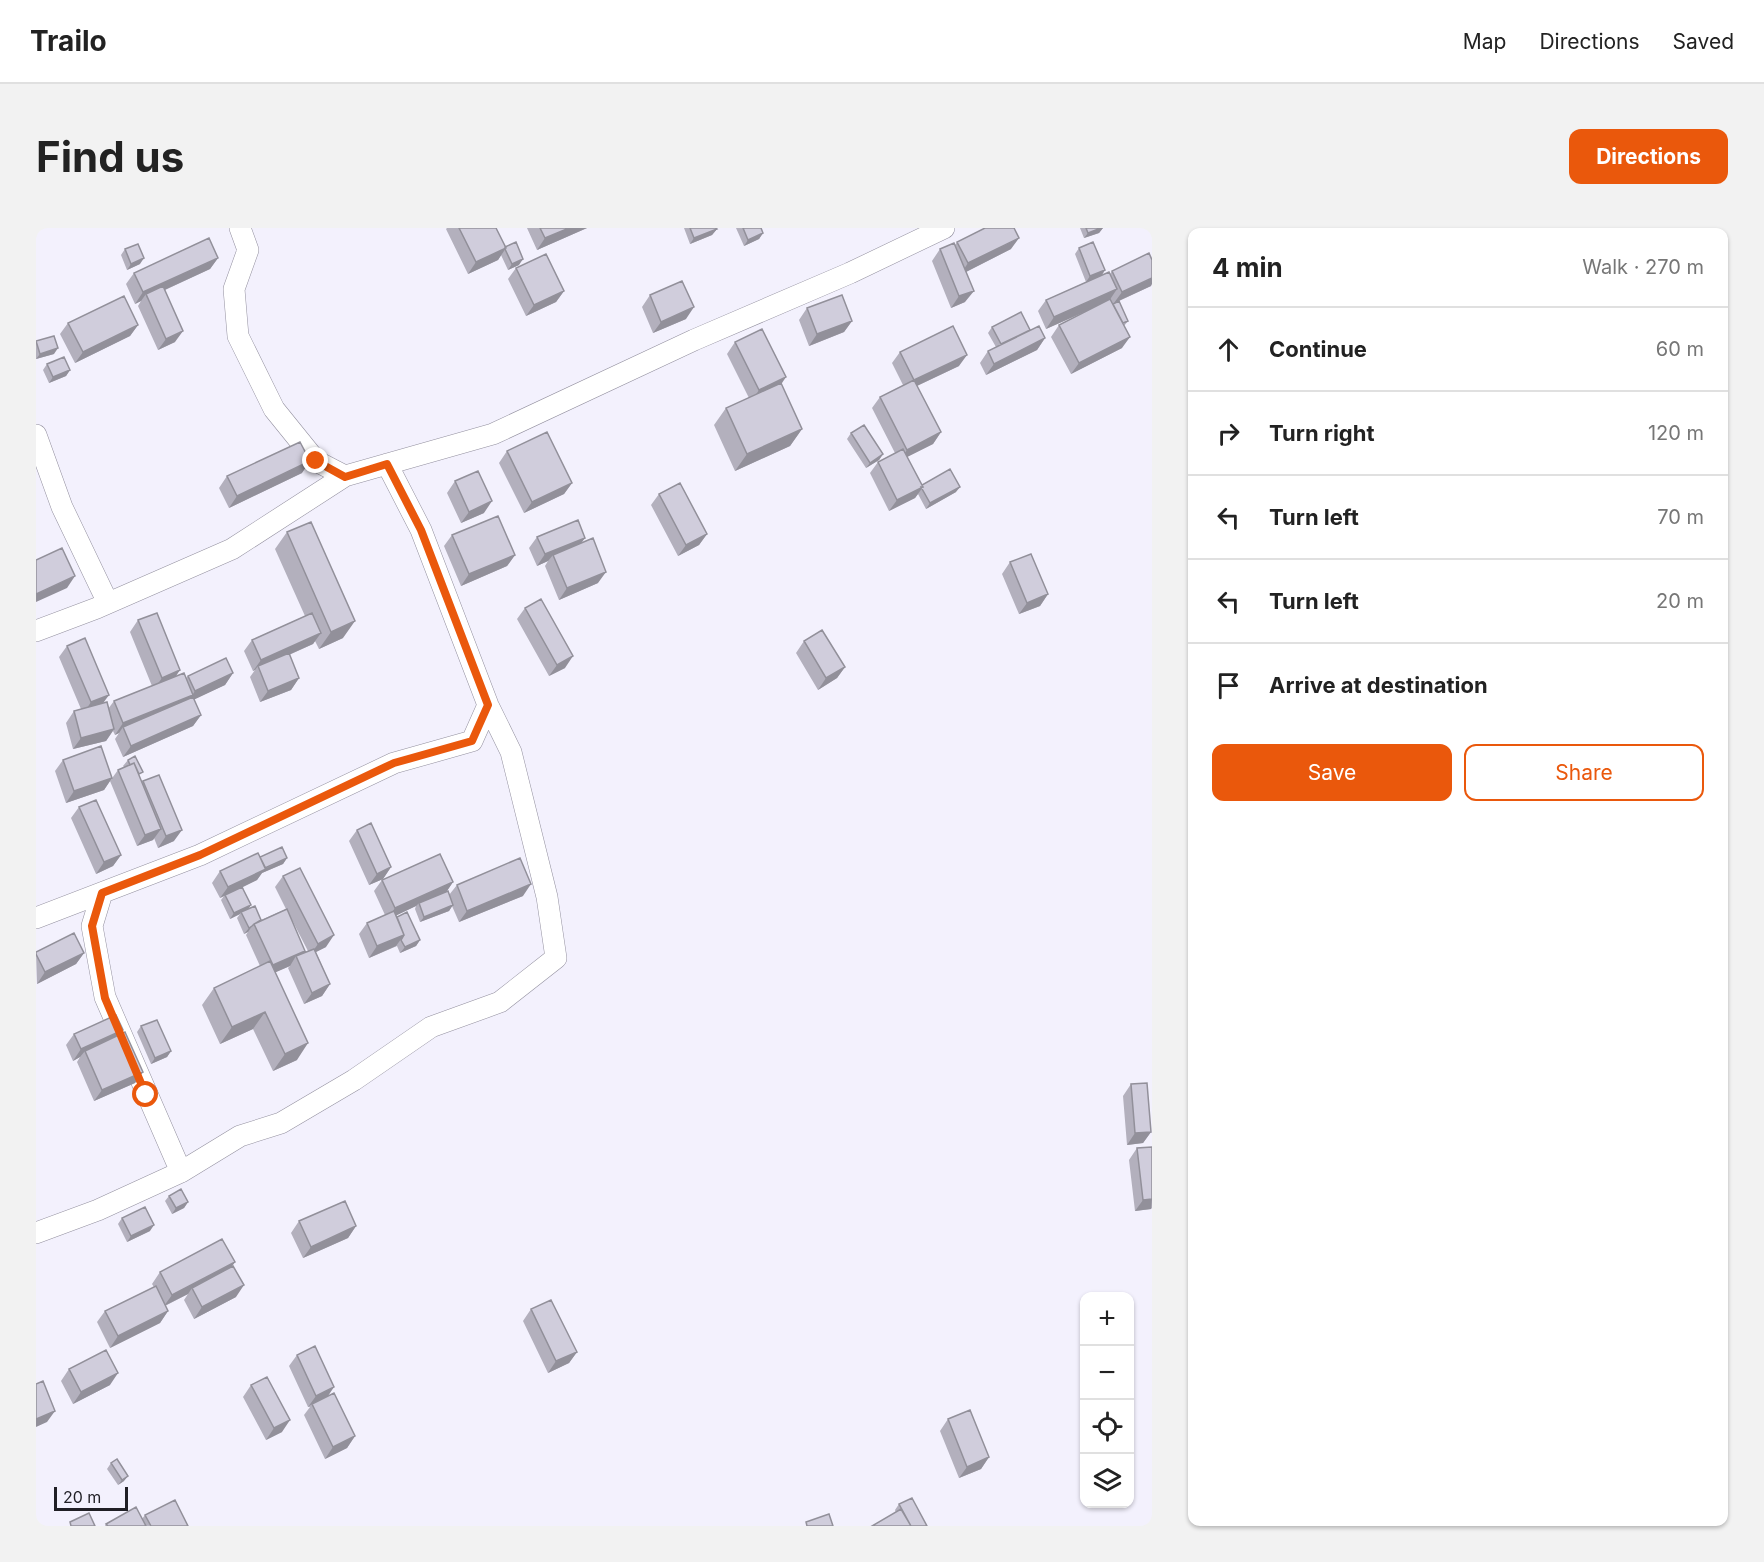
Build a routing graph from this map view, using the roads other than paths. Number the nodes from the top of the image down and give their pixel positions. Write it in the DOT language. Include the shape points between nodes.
graph roads {
  1 [pos="240,228"];
  2 [pos="944,228"];
  3 [pos="36,435"];
  4 [pos="387,464"];
  5 [pos="345,477"];
  6 [pos="108,603"];
  7 [pos="36,631"];
  8 [pos="488,705"];
  9 [pos="102,893"];
  10 [pos="36,918"];
  11 [pos="181,1172"];
  12 [pos="36,1233"];
  1 -- 5 [label="street" via="248,250 234,289 238,336 274,409 316,461"];
  2 -- 4 [label="street" via="493,434"];
  3 -- 6 [label="street" via="62,507"];
  4 -- 5 [label="street"];
  4 -- 8 [label="street" via="421,530"];
  5 -- 6 [label="street" via="232,549"];
  6 -- 7 [label="street"];
  8 -- 9 [label="street" via="472,741 394,763 200,855"];
  8 -- 11 [label="street" via="511,752 547,897 556,958 500,1002 431,1027 345,1086 281,1123 240,1136"];
  9 -- 10 [label="street"];
  9 -- 11 [label="street" via="92,926 105,998"];
  11 -- 12 [label="street"];
}
